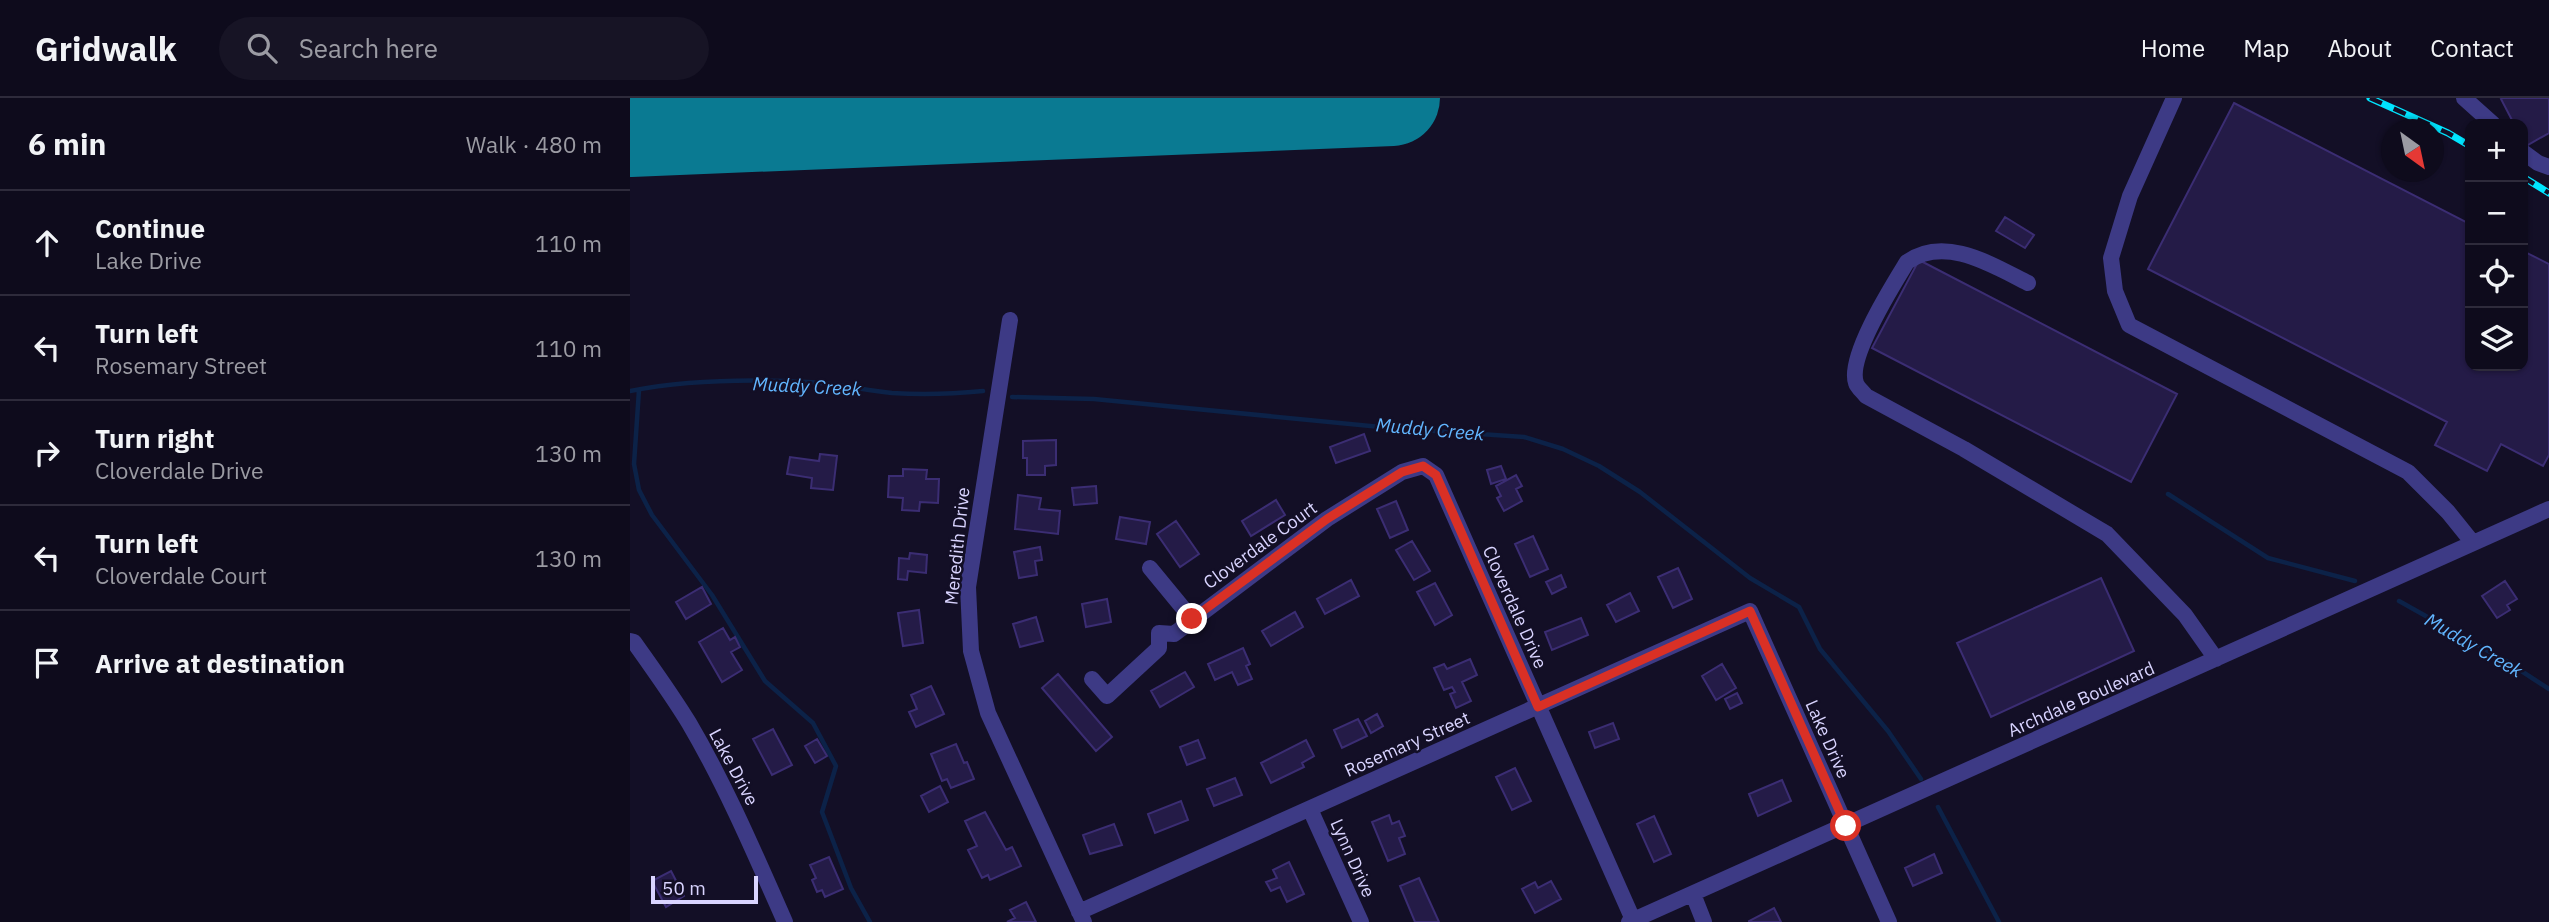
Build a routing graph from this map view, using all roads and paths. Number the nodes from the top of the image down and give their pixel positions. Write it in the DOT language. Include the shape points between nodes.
graph roads {
  1 [pos="2174,98"];
  2 [pos="2464,98"];
  3 [pos="2487,119"];
  4 [pos="2528,156"];
  5 [pos="2549,167"];
  6 [pos="2028,283"];
  7 [pos="1010,320"];
  8 [pos="1423,466"];
  9 [pos="2549,509"];
  10 [pos="2473,543"];
  11 [pos="1150,568"];
  12 [pos="1750,611"];
  13 [pos="1192,619"];
  14 [pos="630,641"];
  15 [pos="2216,659"];
  16 [pos="1092,679"];
  17 [pos="1538,707"];
  18 [pos="1310,809"];
  19 [pos="1846,826"];
  20 [pos="1693,894"];
  21 [pos="1082,917"];
  22 [pos="1632,921"];
  23 [pos="785,922"];
  24 [pos="1360,922"];
  25 [pos="1704,922"];
  26 [pos="1889,922"];
  1 -- 10 [label="street" via="2130,197 2111,258 2115,291 2129,325 2407,472"];
  2 -- 3 [label="street"];
  4 -- 5 [label="street"];
  6 -- 15 [label="street" via="1973,256 1933,251 1917,255 1906,262 1869,328 1855,365 1856,383 1866,396 2107,534 2185,615"];
  7 -- 21 [label="street, Meredith Drive" via="968,587 971,651 988,713"];
  8 -- 13 [label="street, Cloverdale Court" via="1402,472 1327,519"];
  8 -- 17 [label="street, Cloverdale Drive" via="1436,475"];
  9 -- 10 [label="street, Archdale Boulevard"];
  10 -- 15 [label="street, Archdale Boulevard"];
  11 -- 13 [label="street"];
  12 -- 17 [label="street, Rosemary Street"];
  12 -- 19 [label="street, Lake Drive"];
  13 -- 16 [label="street, Cloverdale Court" via="1174,634 1159,633 1159,648 1107,696"];
  14 -- 23 [label="street, Lake Drive" via="704,749"];
  15 -- 19 [label="street, Archdale Boulevard"];
  17 -- 18 [label="street, Rosemary Street"];
  17 -- 22 [label="street, Cloverdale Drive"];
  18 -- 21 [label="street, Rosemary Street"];
  18 -- 24 [label="street, Lynn Drive"];
  19 -- 20 [label="street, Archdale Boulevard"];
  19 -- 26 [label="street, Lake Drive"];
  20 -- 22 [label="street, Archdale Boulevard"];
  20 -- 25 [label="street"];
}
